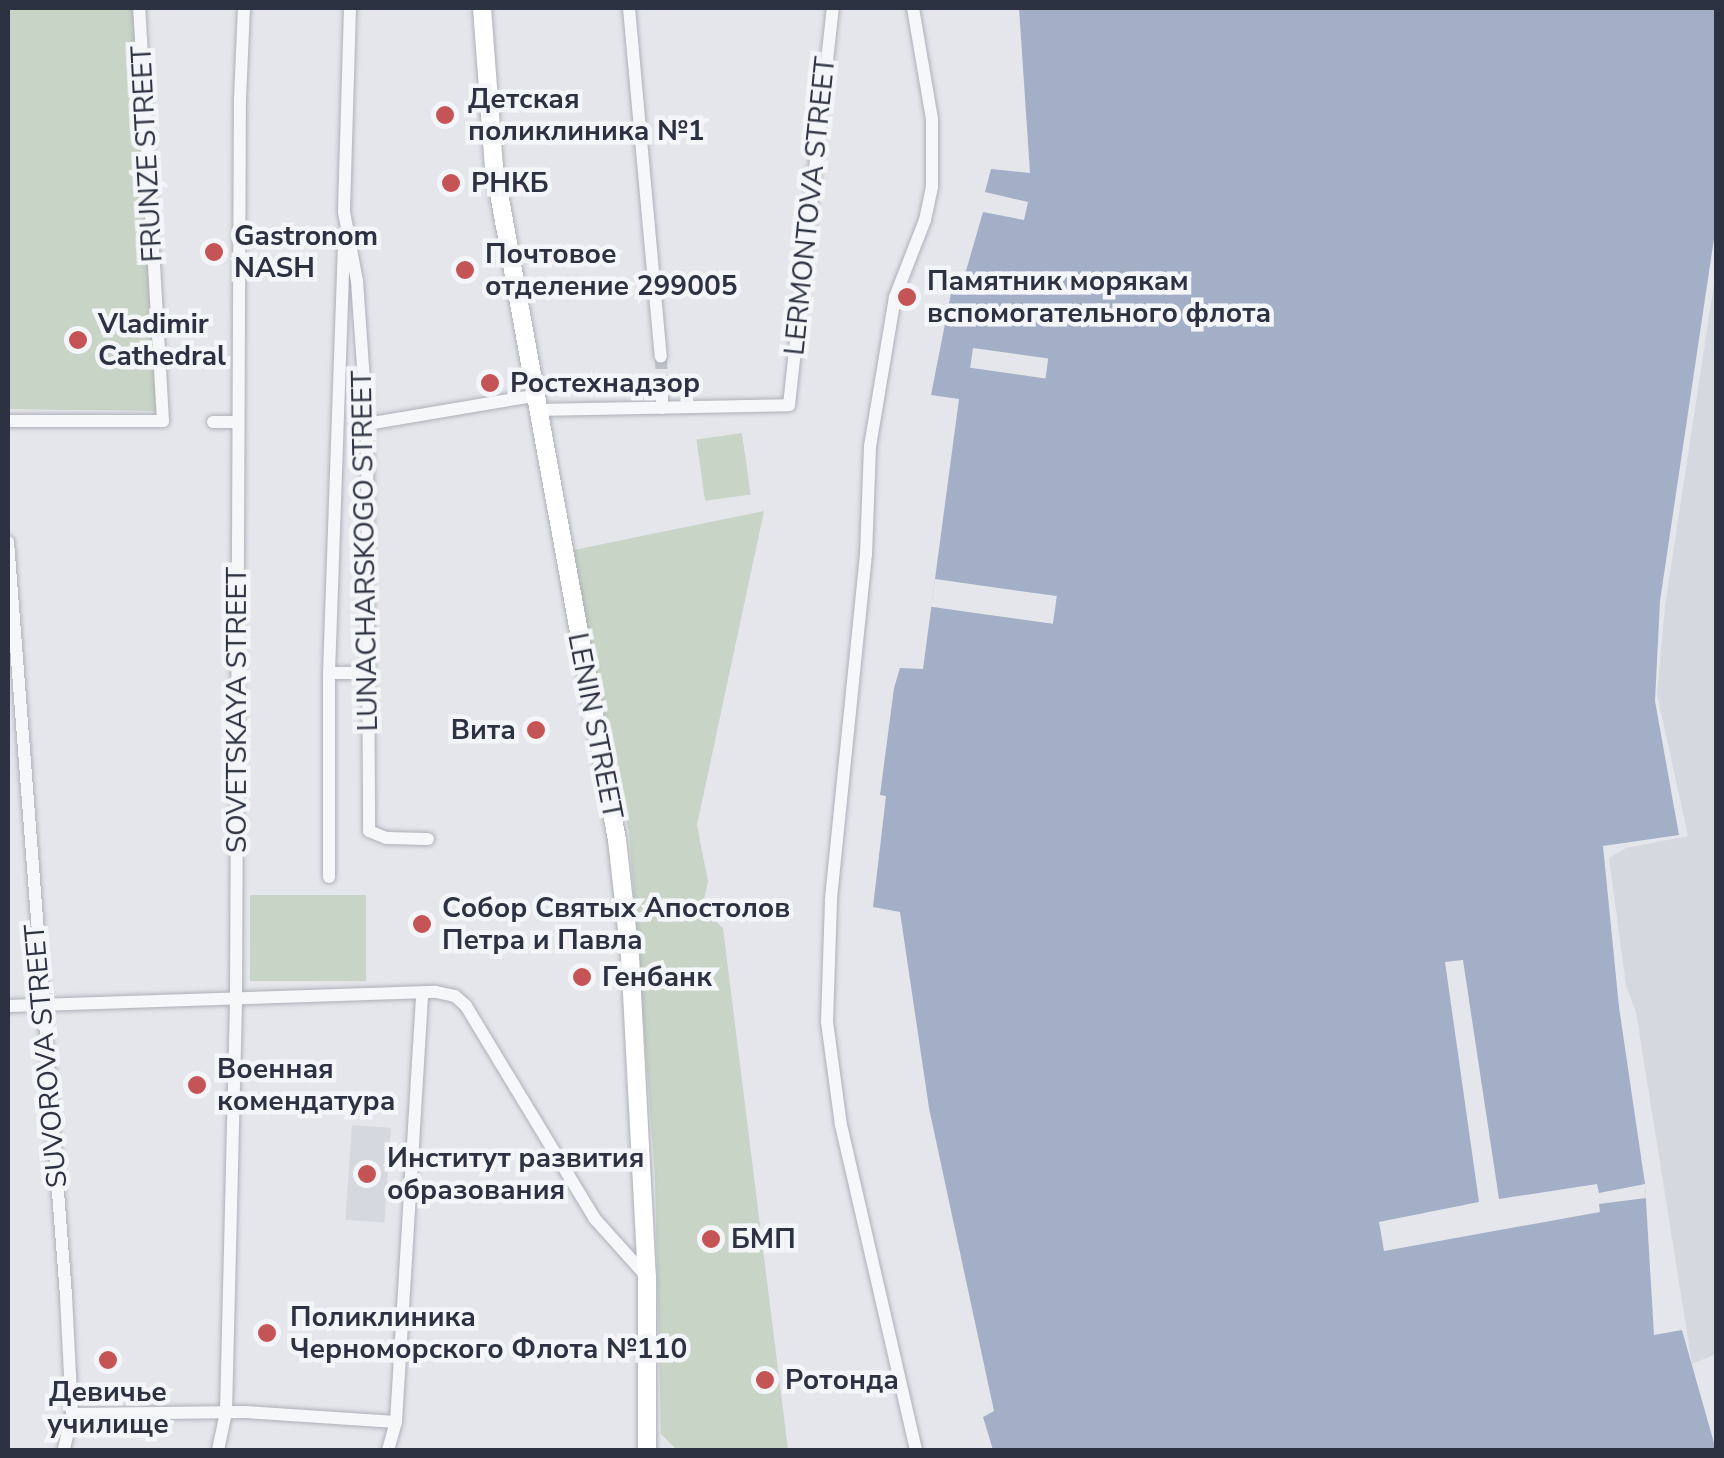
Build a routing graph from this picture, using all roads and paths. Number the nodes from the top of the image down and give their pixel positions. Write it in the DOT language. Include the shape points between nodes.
graph roads {
  1 [pos="139,8"];
  2 [pos="244,8"];
  3 [pos="350,8"];
  4 [pos="482,8"];
  5 [pos="629,8"];
  6 [pos="833,8"];
  7 [pos="912,8"];
  8 [pos="344,212"];
  9 [pos="661,358"];
  10 [pos="662,386"];
  11 [pos="535,403"];
  12 [pos="662,408"];
  13 [pos="8,421"];
  14 [pos="213,422"];
  15 [pos="238,422"];
  16 [pos="366,424"];
  17 [pos="8,542"];
  18 [pos="329,673"];
  19 [pos="368,673"];
  20 [pos="428,840"];
  21 [pos="329,878"];
  22 [pos="422,993"];
  23 [pos="236,1000"];
  24 [pos="8,1006"];
  25 [pos="42,1006"];
  26 [pos="647,1277"];
  27 [pos="226,1412"];
  28 [pos="72,1414"];
  29 [pos="396,1422"];
  30 [pos="64,1450"];
  31 [pos="218,1450"];
  32 [pos="392,1450"];
  33 [pos="647,1450"];
  34 [pos="916,1450"];
  1 -- 13 [label="street, FRUNZE STREET" via="163,421"];
  2 -- 15 [label="street, SOVETSKAYA STREET"];
  3 -- 8 [label="street, LUNACHARSKOGO STREET"];
  4 -- 11 [label="main road, LENIN STREET" via="494,166"];
  5 -- 9 [label="street"];
  6 -- 12 [label="street, LERMONTOVA STREET" via="789,406"];
  7 -- 34 [label="street" via="932,119 932,186 895,297 870,446 866,554 831,901 827,1022 841,1125"];
  8 -- 16 [label="street, LUNACHARSKOGO STREET"];
  8 -- 18 [label="street, LUNACHARSKOGO STREET"];
  10 -- 12 [label="street"];
  11 -- 12 [label="street"];
  11 -- 16 [label="street"];
  11 -- 26 [label="main road, LENIN STREET" via="617,840 630,955"];
  14 -- 15 [label="street"];
  15 -- 23 [label="street, SOVETSKAYA STREET"];
  16 -- 19 [label="street, LUNACHARSKOGO STREET"];
  17 -- 25 [label="street, SUVOROVA STREET"];
  18 -- 19 [label="street"];
  18 -- 21 [label="street, LUNACHARSKOGO STREET"];
  19 -- 20 [label="street, LUNACHARSKOGO STREET" via="370,831"];
  22 -- 23 [label="street"];
  22 -- 26 [label="street" via="451,994 466,1006 595,1219"];
  22 -- 29 [label="street"];
  23 -- 25 [label="street"];
  23 -- 27 [label="street, SOVETSKAYA STREET"];
  24 -- 25 [label="street"];
  25 -- 28 [label="street, SUVOROVA STREET"];
  26 -- 33 [label="main road, LENIN STREET"];
  27 -- 28 [label="street"];
  27 -- 29 [label="street"];
  27 -- 31 [label="street"];
  28 -- 30 [label="street, SUVOROVA STREET"];
  29 -- 32 [label="street"];
}
